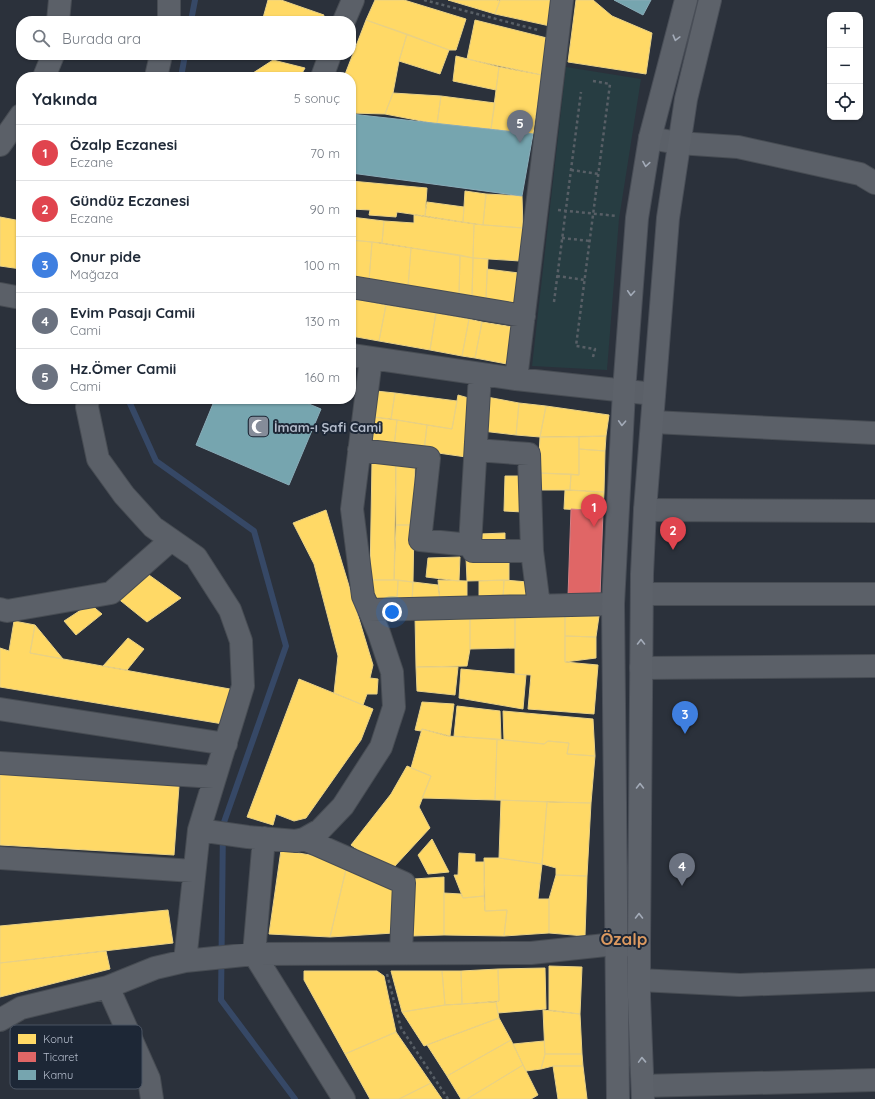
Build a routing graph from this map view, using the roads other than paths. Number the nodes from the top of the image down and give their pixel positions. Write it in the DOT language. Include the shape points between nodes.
graph roads {
  1 [pos="60,0"];
  2 [pos="169,0"];
  3 [pos="353,0"];
  4 [pos="562,0"];
  5 [pos="686,0"];
  6 [pos="710,0"];
  7 [pos="58,16"];
  8 [pos="169,16"];
  9 [pos="346,16"];
  10 [pos="51,60"];
  11 [pos="160,60"];
  12 [pos="328,60"];
  13 [pos="46,72"];
  14 [pos="157,72"];
  15 [pos="324,72"];
  16 [pos="16,122"];
  17 [pos="650,138"];
  18 [pos="678,143"];
  19 [pos="0,145"];
  20 [pos="875,183"];
  21 [pos="356,288"];
  22 [pos="0,294"];
  23 [pos="16,297"];
  24 [pos="524,316"];
  25 [pos="361,357"];
  26 [pos="480,374"];
  27 [pos="516,379"];
  28 [pos="624,391"];
  29 [pos="654,394"];
  30 [pos="87,404"];
  31 [pos="653,422"];
  32 [pos="875,433"];
  33 [pos="359,450"];
  34 [pos="476,450"];
  35 [pos="644,510"];
  36 [pos="875,511"];
  37 [pos="171,540"];
  38 [pos="470,545"];
  39 [pos="532,551"];
  40 [pos="642,594"];
  41 [pos="875,594"];
  42 [pos="613,604"];
  43 [pos="539,606"];
  44 [pos="0,609"];
  45 [pos="369,610"];
  46 [pos="875,666"];
  47 [pos="641,668"];
  48 [pos="0,709"];
  49 [pos="226,744"];
  50 [pos="0,763"];
  51 [pos="214,777"];
  52 [pos="199,830"];
  53 [pos="264,838"];
  54 [pos="304,839"];
  55 [pos="0,858"];
  56 [pos="193,871"];
  57 [pos="616,944"];
  58 [pos="639,946"];
  59 [pos="391,952"];
  60 [pos="254,954"];
  61 [pos="185,961"];
  62 [pos="639,980"];
  63 [pos="875,980"];
  64 [pos="108,987"];
  65 [pos="0,1020"];
  66 [pos="125,1025"];
  67 [pos="142,1063"];
  68 [pos="875,1080"];
  69 [pos="643,1093"];
  70 [pos="152,1099"];
  71 [pos="344,1099"];
  72 [pos="618,1099"];
  1 -- 7 [label="street"];
  2 -- 8 [label="street"];
  3 -- 9 [label="street"];
  4 -- 24 [label="street"];
  5 -- 17 [label="main road, one-way"];
  6 -- 18 [label="main road"];
  10 -- 13 [label="street"];
  11 -- 14 [label="street"];
  12 -- 15 [label="street"];
  16 -- 19 [label="street"];
  17 -- 18 [label="street"];
  17 -- 28 [label="main road, one-way" via="637,218"];
  18 -- 20 [label="street" via="738,147 860,174"];
  18 -- 29 [label="main road" via="668,218"];
  21 -- 24 [label="street"];
  22 -- 23 [label="street"];
  24 -- 27 [label="street"];
  25 -- 26 [label="street"];
  25 -- 33 [label="street"];
  26 -- 27 [label="street"];
  26 -- 34 [label="street"];
  27 -- 28 [label="street"];
  28 -- 29 [label="street"];
  28 -- 42 [label="main road, one-way"];
  29 -- 31 [label="main road"];
  30 -- 37 [label="street" via="98,459 124,495 153,527"];
  31 -- 32 [label="street"];
  31 -- 35 [label="main road"];
  33 -- 38 [label="street" via="428,458 420,540"];
  33 -- 45 [label="street" via="352,508 362,596"];
  34 -- 38 [label="street"];
  34 -- 39 [label="street" via="529,454"];
  35 -- 36 [label="street"];
  35 -- 40 [label="main road"];
  37 -- 44 [label="street" via="111,593 7,611"];
  37 -- 49 [label="street" via="196,557 230,610 241,641 243,686"];
  38 -- 39 [label="street" via="474,551"];
  39 -- 43 [label="street"];
  40 -- 41 [label="street"];
  47 -- 40 [label="main road, one-way"];
  42 -- 43 [label="street"];
  42 -- 57 [label="main road"];
  43 -- 45 [label="street"];
  45 -- 54 [label="street" via="392,672 394,706 381,747 342,806 320,830"];
  46 -- 47 [label="street"];
  58 -- 47 [label="main road, one-way"];
  48 -- 49 [label="street"];
  49 -- 51 [label="street"];
  50 -- 51 [label="street"];
  51 -- 52 [label="street"];
  52 -- 53 [label="street"];
  52 -- 56 [label="street"];
  53 -- 54 [label="street" via="296,841"];
  53 -- 60 [label="street"];
  54 -- 59 [label="street" via="404,883"];
  55 -- 56 [label="street"];
  56 -- 61 [label="street"];
  57 -- 58 [label="street"];
  57 -- 59 [label="street" via="531,953"];
  57 -- 72 [label="main road"];
  58 -- 62 [label="main road"];
  59 -- 60 [label="street"];
  60 -- 61 [label="street"];
  60 -- 71 [label="street"];
  61 -- 64 [label="street" via="155,968"];
  62 -- 63 [label="street" via="740,985"];
  69 -- 62 [label="main road, one-way"];
  64 -- 65 [label="street" via="21,1008"];
  64 -- 66 [label="street"];
  67 -- 70 [label="street" via="149,1079"];
  68 -- 69 [label="street"];
}
